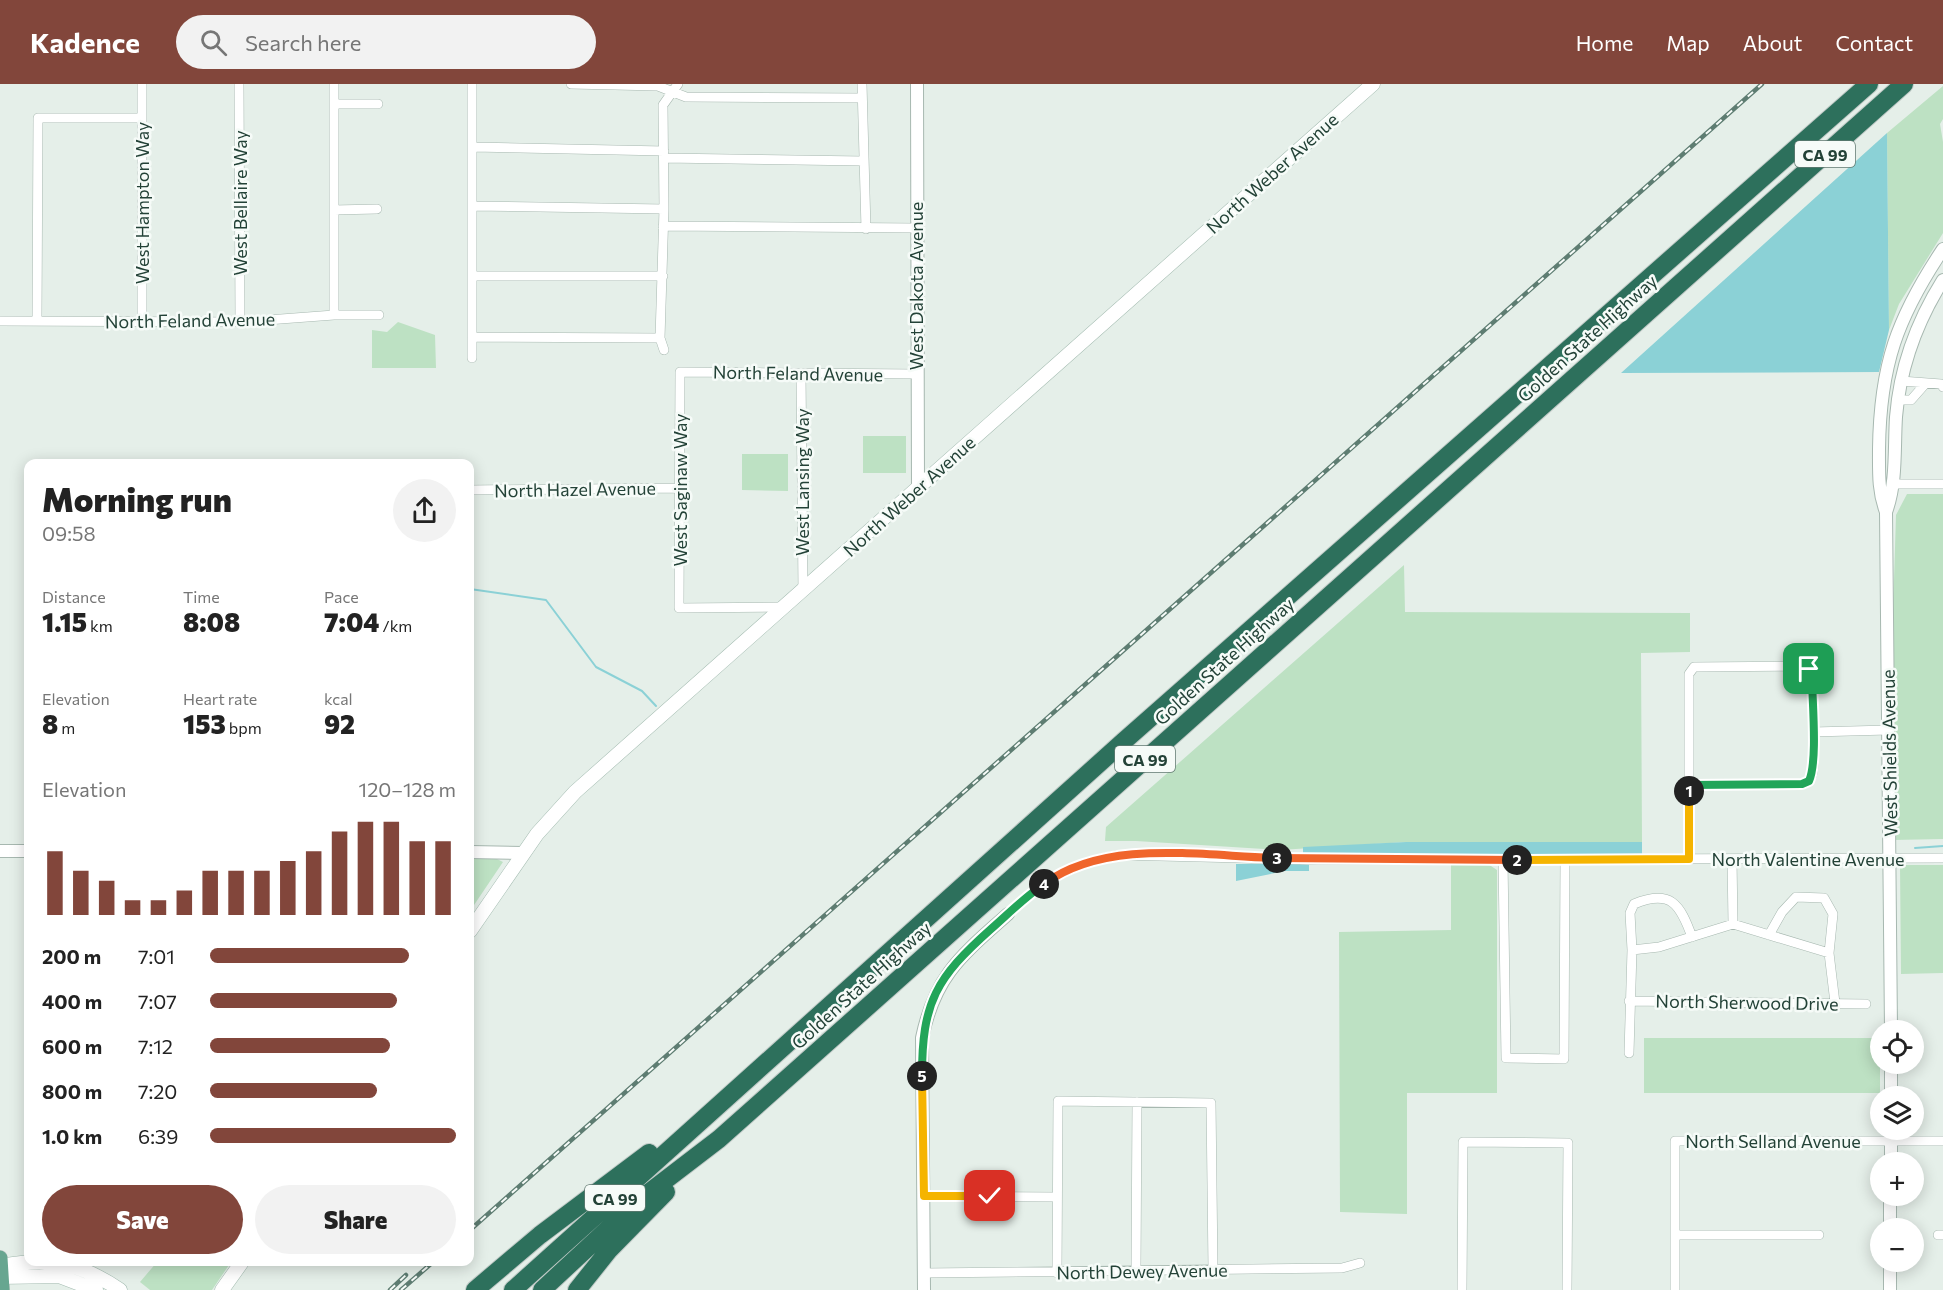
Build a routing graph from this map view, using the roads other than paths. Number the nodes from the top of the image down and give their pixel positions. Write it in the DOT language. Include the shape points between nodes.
graph roads {
  1 [pos="142,84"];
  2 [pos="239,84"];
  3 [pos="334,84"];
  4 [pos="472,84"];
  5 [pos="571,84"];
  6 [pos="862,84"];
  7 [pos="917,84"];
  8 [pos="1373,84"];
  9 [pos="1869,84"];
  10 [pos="1904,84"];
  11 [pos="675,87"];
  12 [pos="862,98"];
  13 [pos="334,104"];
  14 [pos="378,104"];
  15 [pos="142,118"];
  16 [pos="472,147"];
  17 [pos="664,154"];
  18 [pos="863,161"];
  19 [pos="473,206"];
  20 [pos="334,210"];
  21 [pos="377,210"];
  22 [pos="664,210"];
  23 [pos="663,226"];
  24 [pos="915,228"];
  25 [pos="866,229"];
  26 [pos="1943,249"];
  27 [pos="473,276"];
  28 [pos="663,276"];
  29 [pos="1943,280"];
  30 [pos="334,315"];
  31 [pos="379,315"];
  32 [pos="0,321"];
  33 [pos="37,321"];
  34 [pos="142,321"];
  35 [pos="240,322"];
  36 [pos="472,337"];
  37 [pos="660,338"];
  38 [pos="664,350"];
  39 [pos="472,358"];
  40 [pos="680,372"];
  41 [pos="801,373"];
  42 [pos="917,374"];
  43 [pos="1901,381"];
  44 [pos="1926,383"];
  45 [pos="1943,387"];
  46 [pos="1898,400"];
  47 [pos="1893,484"];
  48 [pos="1943,484"];
  49 [pos="918,488"];
  50 [pos="680,489"];
  51 [pos="474,490"];
  52 [pos="1887,512"];
  53 [pos="803,591"];
  54 [pos="785,607"];
  55 [pos="1888,730"];
  56 [pos="1812,732"];
  57 [pos="1689,785"];
  58 [pos="0,851"];
  59 [pos="24,851"];
  60 [pos="474,852"];
  61 [pos="523,852"];
  62 [pos="1943,858"];
  63 [pos="1689,859"];
  64 [pos="1732,859"];
  65 [pos="1890,859"];
  66 [pos="1503,860"];
  67 [pos="1565,860"];
  68 [pos="1008,914"];
  69 [pos="474,924"];
  70 [pos="1733,924"];
  71 [pos="1769,935"];
  72 [pos="1692,937"];
  73 [pos="1632,950"];
  74 [pos="1829,954"];
  75 [pos="1629,1001"];
  76 [pos="1835,1003"];
  77 [pos="1866,1004"];
  78 [pos="1891,1020"];
  79 [pos="1629,1053"];
  80 [pos="1137,1102"];
  81 [pos="718,1106"];
  82 [pos="1870,1136"];
  83 [pos="719,1139"];
  84 [pos="1924,1139"];
  85 [pos="1943,1141"];
  86 [pos="924,1196"];
  87 [pos="1056,1197"];
  88 [pos="1676,1235"];
  89 [pos="1819,1235"];
  90 [pos="0,1258"];
  91 [pos="1360,1263"];
  92 [pos="31,1266"];
  93 [pos="74,1266"];
  94 [pos="239,1266"];
  95 [pos="1136,1269"];
  96 [pos="1213,1269"];
  97 [pos="1890,1272"];
  98 [pos="924,1273"];
  99 [pos="1057,1273"];
  100 [pos="1,1276"];
  101 [pos="96,1290"];
  102 [pos="120,1290"];
  103 [pos="222,1290"];
  104 [pos="475,1290"];
  105 [pos="513,1290"];
  106 [pos="542,1290"];
  107 [pos="577,1290"];
  108 [pos="924,1290"];
  109 [pos="1462,1290"];
  110 [pos="1567,1290"];
  111 [pos="1675,1290"];
  112 [pos="1890,1290"];
  1 -- 15 [label="street, West Hampton Way"];
  2 -- 35 [label="street, West Bellaire Way"];
  3 -- 13 [label="street"];
  4 -- 16 [label="street"];
  5 -- 11 [label="street"];
  6 -- 12 [label="street"];
  7 -- 24 [label="street, West Dakota Avenue"];
  8 -- 49 [label="main road, North Weber Avenue"];
  9 -- 81 [label="highway, Golden State Highway / CA 99"];
  10 -- 83 [label="highway, Golden State Highway / CA 99"];
  11 -- 12 [label="street" via="686,97"];
  11 -- 17 [label="street" via="663,105"];
  12 -- 18 [label="street"];
  13 -- 14 [label="street"];
  13 -- 20 [label="street"];
  15 -- 33 [label="street" via="38,118"];
  15 -- 34 [label="street, West Hampton Way"];
  16 -- 17 [label="street"];
  16 -- 19 [label="street"];
  17 -- 18 [label="street"];
  17 -- 22 [label="street"];
  18 -- 25 [label="street"];
  19 -- 22 [label="street"];
  19 -- 27 [label="street"];
  20 -- 21 [label="street"];
  20 -- 30 [label="street"];
  22 -- 23 [label="street"];
  23 -- 25 [label="street"];
  23 -- 28 [label="street"];
  24 -- 25 [label="street"];
  24 -- 42 [label="street, West Dakota Avenue"];
  26 -- 52 [label="street, West Shields Avenue" via="1909,306 1885,371 1879,495"];
  27 -- 28 [label="street"];
  27 -- 36 [label="street"];
  28 -- 37 [label="street"];
  29 -- 43 [label="street, West Shields Avenue" via="1914,335"];
  30 -- 31 [label="street, North Feland Avenue"];
  30 -- 35 [label="street, North Feland Avenue"];
  32 -- 33 [label="street, North Feland Avenue"];
  33 -- 34 [label="street, North Feland Avenue"];
  34 -- 35 [label="street, North Feland Avenue"];
  36 -- 37 [label="street"];
  36 -- 39 [label="street"];
  37 -- 38 [label="street"];
  40 -- 41 [label="street, North Feland Avenue"];
  40 -- 50 [label="street, West Saginaw Way"];
  41 -- 42 [label="street, North Feland Avenue"];
  41 -- 53 [label="street, West Lansing Way"];
  42 -- 49 [label="street, West Dakota Avenue"];
  43 -- 44 [label="street"];
  43 -- 46 [label="street, West Shields Avenue"];
  44 -- 45 [label="street"];
  44 -- 46 [label="street" via="1911,400"];
  46 -- 47 [label="street, West Shields Avenue"];
  47 -- 48 [label="street"];
  47 -- 52 [label="street, West Shields Avenue"];
  49 -- 53 [label="main road, North Weber Avenue"];
  50 -- 51 [label="street, North Hazel Avenue"];
  50 -- 54 [label="street, West Saginaw Way" via="679,608"];
  52 -- 55 [label="street, West Shields Avenue"];
  53 -- 54 [label="main road, North Weber Avenue"];
  54 -- 61 [label="main road, North Weber Avenue" via="575,792"];
  55 -- 56 [label="street"];
  55 -- 65 [label="street, West Shields Avenue"];
  56 -- 57 [label="street" via="1809,781"];
  56 -- 57 [label="street" via="1809,669 1694,667 1689,674"];
  57 -- 63 [label="street"];
  58 -- 59 [label="street"];
  60 -- 61 [label="street"];
  61 -- 69 [label="main road, North Weber Avenue"];
  62 -- 65 [label="street, North Valentine Avenue"];
  63 -- 64 [label="street, North Valentine Avenue"];
  63 -- 67 [label="street, North Valentine Avenue"];
  64 -- 65 [label="street, North Valentine Avenue"];
  64 -- 70 [label="street"];
  65 -- 78 [label="street, West Shields Avenue"];
  66 -- 67 [label="street, North Valentine Avenue"];
  66 -- 67 [label="street" via="1506,1058 1564,1059"];
  66 -- 68 [label="street, North Valentine Avenue" via="1119,855 1097,858 1057,874"];
  68 -- 86 [label="street" via="946,974 926,1017 922,1038"];
  70 -- 71 [label="street"];
  70 -- 72 [label="street"];
  71 -- 74 [label="street"];
  71 -- 74 [label="street" via="1796,897 1824,898 1833,914"];
  72 -- 73 [label="street"];
  72 -- 73 [label="street" via="1683,912 1674,902 1662,897 1648,898 1634,904 1630,913"];
  73 -- 75 [label="street"];
  74 -- 76 [label="street"];
  75 -- 76 [label="street, North Sherwood Drive"];
  75 -- 79 [label="street"];
  76 -- 77 [label="street, North Sherwood Drive"];
  80 -- 87 [label="street" via="1058,1101"];
  80 -- 95 [label="street"];
  80 -- 96 [label="street" via="1211,1103"];
  81 -- 104 [label="highway" via="577,1207"];
  81 -- 105 [label="highway, Golden State Highway / CA 99"];
  82 -- 88 [label="street, North Selland Avenue" via="1675,1141"];
  83 -- 106 [label="highway, Golden State Highway / CA 99" via="638,1201"];
  83 -- 107 [label="highway" via="629,1229"];
  84 -- 85 [label="street, North Selland Avenue"];
  86 -- 87 [label="street"];
  86 -- 98 [label="street"];
  87 -- 99 [label="street"];
  88 -- 89 [label="street"];
  88 -- 111 [label="street"];
  90 -- 100 [label="main road"];
  91 -- 96 [label="street, North Dewey Avenue" via="1342,1268"];
  92 -- 100 [label="main road"];
  93 -- 102 [label="main road"];
  94 -- 103 [label="main road"];
  95 -- 96 [label="street, North Dewey Avenue"];
  95 -- 99 [label="street, North Dewey Avenue"];
  97 -- 112 [label="street"];
  98 -- 99 [label="street, North Dewey Avenue"];
  98 -- 108 [label="street"];
  100 -- 101 [label="main road" via="59,1276"];
  109 -- 110 [label="street" via="1463,1142 1568,1143"];
}
